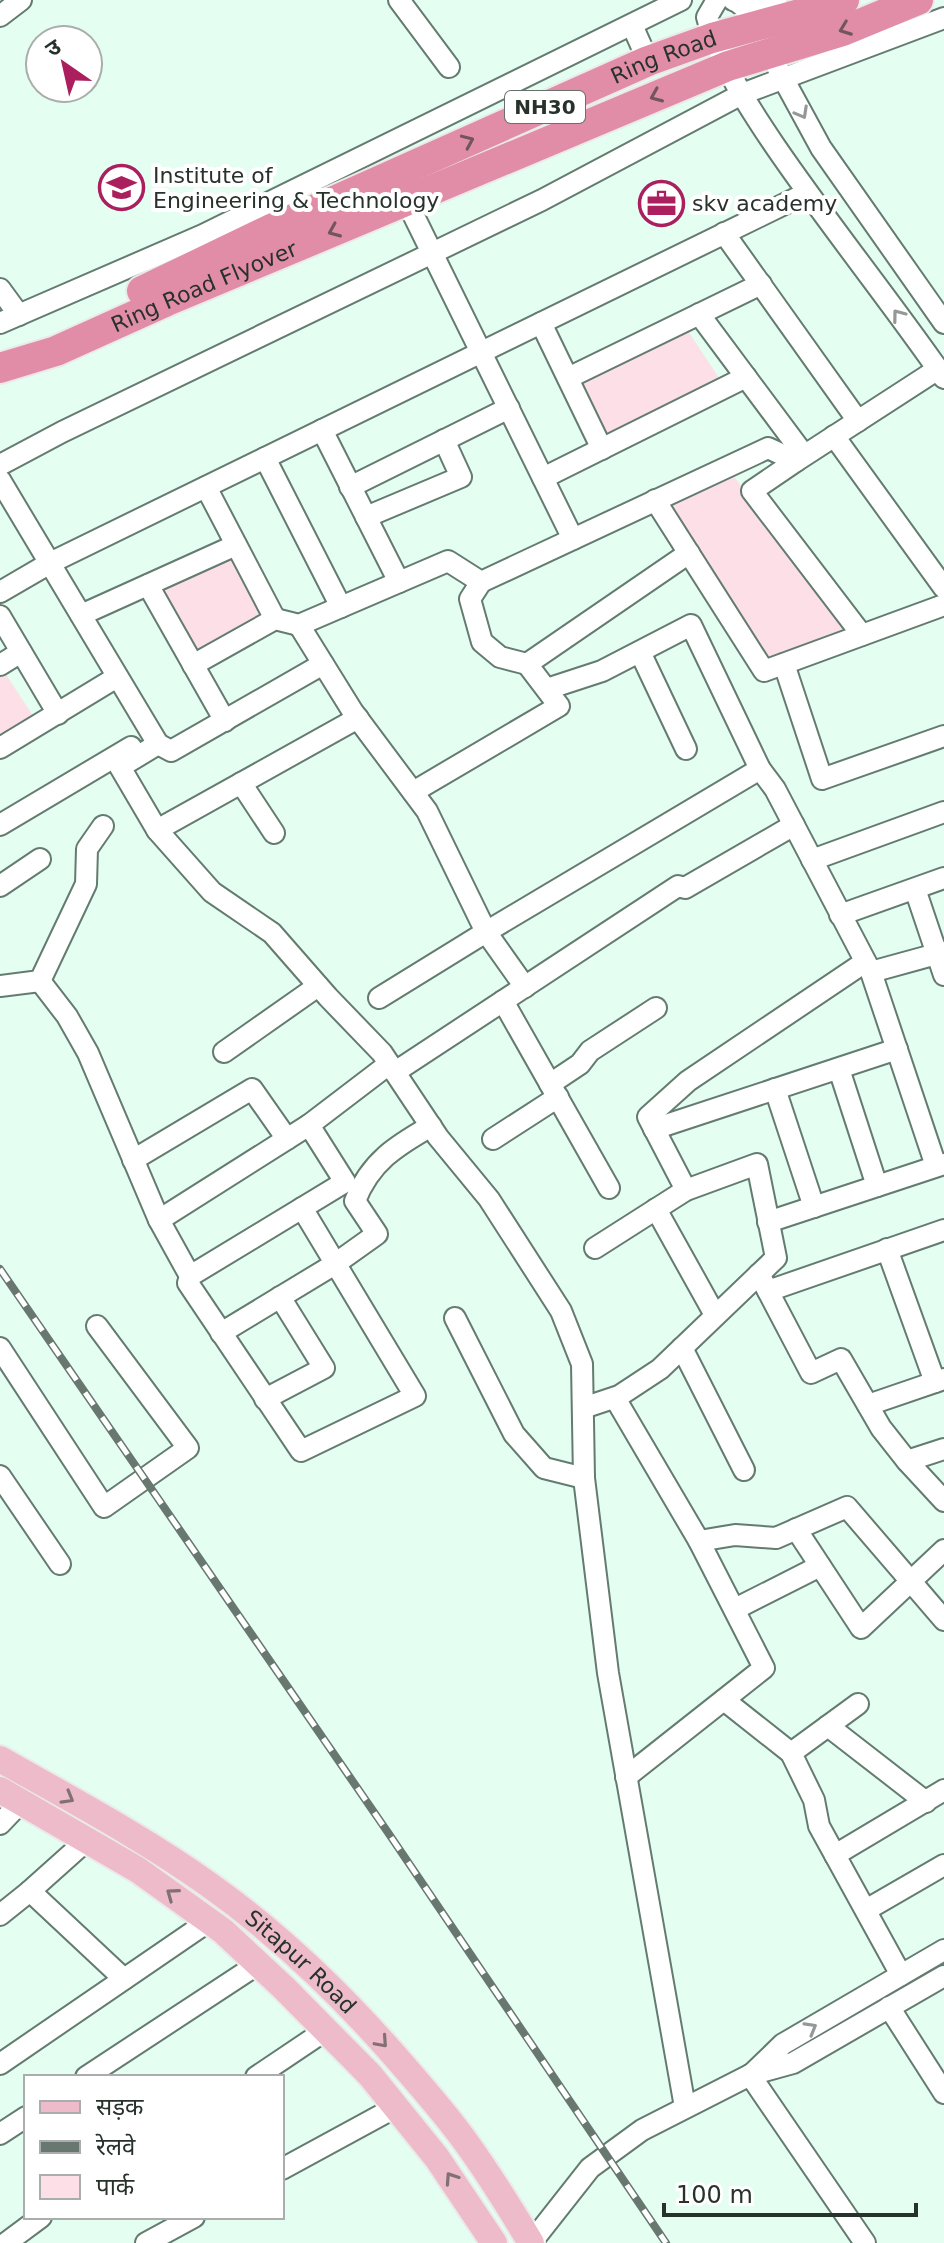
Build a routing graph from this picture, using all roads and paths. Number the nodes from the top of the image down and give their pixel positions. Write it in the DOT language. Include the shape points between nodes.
graph roads {
  1 [pos="21,0"];
  2 [pos="399,0"];
  3 [pos="681,0"];
  4 [pos="717,0"];
  5 [pos="776,0"];
  6 [pos="844,0"];
  7 [pos="918,0"];
  8 [pos="746,13"];
  9 [pos="0,16"];
  10 [pos="944,18"];
  11 [pos="632,25"];
  12 [pos="712,38"];
  13 [pos="648,61"];
  14 [pos="728,66"];
  15 [pos="777,66"];
  16 [pos="449,67"];
  17 [pos="742,94"];
  18 [pos="807,193"];
  19 [pos="406,200"];
  20 [pos="269,230"];
  21 [pos="724,233"];
  22 [pos="203,235"];
  23 [pos="432,253"];
  24 [pos="761,284"];
  25 [pos="0,289"];
  26 [pos="699,314"];
  27 [pos="10,319"];
  28 [pos="541,323"];
  29 [pos="944,323"];
  30 [pos="0,349"];
  31 [pos="481,352"];
  32 [pos="0,368"];
  33 [pos="941,374"];
  34 [pos="746,377"];
  35 [pos="568,378"];
  36 [pos="509,408"];
  37 [pos="858,421"];
  38 [pos="322,430"];
  39 [pos="834,436"];
  40 [pos="444,440"];
  41 [pos="602,449"];
  42 [pos="265,458"];
  43 [pos="800,458"];
  44 [pos="0,465"];
  45 [pos="543,478"];
  46 [pos="0,480"];
  47 [pos="206,487"];
  48 [pos="350,487"];
  49 [pos="655,500"];
  50 [pos="366,517"];
  51 [pos="573,539"];
  52 [pos="236,545"];
  53 [pos="689,553"];
  54 [pos="50,563"];
  55 [pos="399,582"];
  56 [pos="481,582"];
  57 [pos="148,585"];
  58 [pos="944,588"];
  59 [pos="0,592"];
  60 [pos="944,605"];
  61 [pos="341,607"];
  62 [pos="81,615"];
  63 [pos="0,616"];
  64 [pos="275,619"];
  65 [pos="299,625"];
  66 [pos="862,635"];
  67 [pos="21,652"];
  68 [pos="640,652"];
  69 [pos="323,664"];
  70 [pos="527,664"];
  71 [pos="0,665"];
  72 [pos="193,665"];
  73 [pos="774,667"];
  74 [pos="117,677"];
  75 [pos="547,689"];
  76 [pos="58,714"];
  77 [pos="358,718"];
  78 [pos="225,721"];
  79 [pos="944,736"];
  80 [pos="154,739"];
  81 [pos="0,748"];
  82 [pos="686,749"];
  83 [pos="760,769"];
  84 [pos="241,783"];
  85 [pos="413,792"];
  86 [pos="944,812"];
  87 [pos="0,825"];
  88 [pos="794,825"];
  89 [pos="103,826"];
  90 [pos="157,830"];
  91 [pos="274,833"];
  92 [pos="40,859"];
  93 [pos="812,860"];
  94 [pos="944,878"];
  95 [pos="0,886"];
  96 [pos="915,889"];
  97 [pos="840,915"];
  98 [pos="486,932"];
  99 [pos="940,953"];
  100 [pos="868,967"];
  101 [pos="944,975"];
  102 [pos="40,981"];
  103 [pos="0,986"];
  104 [pos="318,986"];
  105 [pos="525,987"];
  106 [pos="379,998"];
  107 [pos="503,1001"];
  108 [pos="656,1008"];
  109 [pos="897,1049"];
  110 [pos="224,1052"];
  111 [pos="392,1068"];
  112 [pos="839,1069"];
  113 [pos="775,1089"];
  114 [pos="554,1090"];
  115 [pos="309,1125"];
  116 [pos="431,1126"];
  117 [pos="654,1129"];
  118 [pos="287,1139"];
  119 [pos="493,1139"];
  120 [pos="133,1160"];
  121 [pos="940,1165"];
  122 [pos="877,1186"];
  123 [pos="609,1188"];
  124 [pos="686,1190"];
  125 [pos="814,1207"];
  126 [pos="302,1208"];
  127 [pos="656,1209"];
  128 [pos="159,1220"];
  129 [pos="768,1222"];
  130 [pos="944,1230"];
  131 [pos="595,1248"];
  132 [pos="887,1249"];
  133 [pos="335,1264"];
  134 [pos="190,1276"];
  135 [pos="763,1282"];
  136 [pos="280,1297"];
  137 [pos="715,1315"];
  138 [pos="455,1318"];
  139 [pos="97,1326"];
  140 [pos="221,1333"];
  141 [pos="0,1348"];
  142 [pos="682,1348"];
  143 [pos="940,1380"];
  144 [pos="615,1398"];
  145 [pos="265,1399"];
  146 [pos="868,1405"];
  147 [pos="583,1408"];
  148 [pos="944,1449"];
  149 [pos="907,1461"];
  150 [pos="744,1470"];
  151 [pos="0,1476"];
  152 [pos="584,1478"];
  153 [pos="944,1501"];
  154 [pos="796,1529"];
  155 [pos="699,1541"];
  156 [pos="944,1550"];
  157 [pos="60,1564"];
  158 [pos="820,1566"];
  159 [pos="911,1581"];
  160 [pos="735,1609"];
  161 [pos="944,1620"];
  162 [pos="724,1700"];
  163 [pos="858,1704"];
  164 [pos="828,1726"];
  165 [pos="791,1753"];
  166 [pos="0,1759"];
  167 [pos="626,1777"];
  168 [pos="944,1790"];
  169 [pos="11,1796"];
  170 [pos="926,1802"];
  171 [pos="0,1824"];
  172 [pos="87,1840"];
  173 [pos="835,1855"];
  174 [pos="944,1865"];
  175 [pos="30,1891"];
  176 [pos="866,1910"];
  177 [pos="0,1915"];
  178 [pos="209,1921"];
  179 [pos="944,1950"];
  180 [pos="258,1964"];
  181 [pos="901,1975"];
  182 [pos="944,1976"];
  183 [pos="124,1979"];
  184 [pos="889,2007"];
  185 [pos="326,2030"];
  186 [pos="0,2064"];
  187 [pos="89,2075"];
  188 [pos="259,2075"];
  189 [pos="750,2075"];
  190 [pos="944,2093"];
  191 [pos="396,2107"];
  192 [pos="685,2107"];
  193 [pos="24,2118"];
  194 [pos="0,2134"];
  195 [pos="284,2168"];
  196 [pos="38,2219"];
  197 [pos="190,2219"];
  198 [pos="6,2243"];
  199 [pos="146,2243"];
  200 [pos="494,2243"];
  201 [pos="531,2243"];
  202 [pos="865,2243"];
  1 -- 9 [label="street"];
  2 -- 16 [label="street"];
  3 -- 11 [label="street"];
  4 -- 12 [label="street" via="707,17"];
  5 -- 8 [label="street"];
  6 -- 8 [label="highway, Ring Road / NH30"];
  7 -- 15 [label="highway, Ring Road / NH30, one-way"];
  8 -- 12 [label="highway, Ring Road / NH30"];
  8 -- 15 [label="street"];
  10 -- 15 [label="street"];
  11 -- 13 [label="street"];
  11 -- 22 [label="street"];
  12 -- 13 [label="highway, Ring Road / NH30"];
  12 -- 14 [label="street"];
  20 -- 13 [label="highway, Ring Road / NH30, one-way"];
  14 -- 15 [label="highway, Ring Road / NH30"];
  14 -- 17 [label="street"];
  14 -- 19 [label="highway, Ring Road / NH30, one-way"];
  15 -- 17 [label="street"];
  15 -- 29 [label="street, one-way" via="821,148"];
  17 -- 18 [label="street"];
  17 -- 23 [label="street"];
  18 -- 21 [label="street"];
  33 -- 18 [label="street, one-way"];
  19 -- 23 [label="street"];
  19 -- 32 [label="highway, Ring Road Flyover / NH30, one-way" via="56,351"];
  20 -- 22 [label="street"];
  20 -- 30 [label="highway, Ring Road Flyover / NH30" via="91,316"];
  21 -- 24 [label="street"];
  21 -- 28 [label="street"];
  22 -- 27 [label="street"];
  23 -- 31 [label="street"];
  23 -- 44 [label="street"];
  24 -- 26 [label="street"];
  24 -- 37 [label="street"];
  25 -- 27 [label="street"];
  26 -- 34 [label="street"];
  26 -- 35 [label="street"];
  28 -- 31 [label="street"];
  28 -- 35 [label="street"];
  31 -- 36 [label="street"];
  31 -- 38 [label="street"];
  33 -- 37 [label="street"];
  34 -- 41 [label="street"];
  34 -- 43 [label="street"];
  35 -- 41 [label="street"];
  36 -- 40 [label="street"];
  36 -- 45 [label="street"];
  37 -- 39 [label="street"];
  38 -- 42 [label="street"];
  38 -- 48 [label="street"];
  39 -- 43 [label="street"];
  39 -- 58 [label="street"];
  40 -- 48 [label="street"];
  40 -- 50 [label="street" via="461,477"];
  41 -- 45 [label="street"];
  42 -- 47 [label="street"];
  42 -- 61 [label="street"];
  43 -- 49 [label="street" via="768,448"];
  43 -- 66 [label="street" via="752,491"];
  45 -- 51 [label="street"];
  46 -- 54 [label="street"];
  47 -- 52 [label="street"];
  47 -- 54 [label="street"];
  48 -- 50 [label="street"];
  49 -- 51 [label="street"];
  49 -- 53 [label="street"];
  50 -- 55 [label="street"];
  51 -- 56 [label="street"];
  52 -- 57 [label="street"];
  52 -- 64 [label="street"];
  53 -- 70 [label="street"];
  53 -- 73 [label="street"];
  54 -- 59 [label="street"];
  54 -- 62 [label="street"];
  55 -- 56 [label="street" via="448,561"];
  55 -- 61 [label="street"];
  56 -- 70 [label="street" via="470,599 482,642 500,657"];
  57 -- 62 [label="street"];
  57 -- 72 [label="street"];
  60 -- 66 [label="street"];
  61 -- 65 [label="street"];
  62 -- 74 [label="street"];
  63 -- 67 [label="street"];
  64 -- 65 [label="street"];
  64 -- 72 [label="street"];
  65 -- 69 [label="street"];
  66 -- 73 [label="street"];
  67 -- 71 [label="street"];
  67 -- 76 [label="street"];
  68 -- 75 [label="street"];
  68 -- 82 [label="street"];
  68 -- 83 [label="street" via="691,625"];
  69 -- 77 [label="street"];
  69 -- 78 [label="street"];
  70 -- 75 [label="street"];
  72 -- 78 [label="street"];
  73 -- 79 [label="street" via="822,779"];
  74 -- 76 [label="street"];
  74 -- 80 [label="street"];
  75 -- 85 [label="street" via="559,706"];
  76 -- 81 [label="street"];
  77 -- 84 [label="street"];
  77 -- 85 [label="street"];
  78 -- 80 [label="street" via="171,751"];
  80 -- 87 [label="street"];
  80 -- 90 [label="street" via="120,767"];
  83 -- 88 [label="street"];
  83 -- 98 [label="street"];
  84 -- 90 [label="street"];
  84 -- 91 [label="street"];
  85 -- 98 [label="street"];
  86 -- 93 [label="street"];
  88 -- 93 [label="street"];
  88 -- 105 [label="street" via="685,888 678,886"];
  89 -- 102 [label="street" via="87,849 86,884"];
  90 -- 104 [label="street" via="212,892 272,933"];
  92 -- 95 [label="street"];
  93 -- 97 [label="street"];
  94 -- 96 [label="street"];
  96 -- 97 [label="street"];
  96 -- 99 [label="street"];
  97 -- 100 [label="street"];
  98 -- 105 [label="street"];
  98 -- 106 [label="street"];
  99 -- 100 [label="street"];
  99 -- 101 [label="street"];
  100 -- 109 [label="street"];
  100 -- 117 [label="street" via="688,1081 648,1117"];
  102 -- 103 [label="street"];
  102 -- 120 [label="street" via="88,1053"];
  104 -- 110 [label="street"];
  104 -- 111 [label="street"];
  105 -- 107 [label="street"];
  107 -- 111 [label="street"];
  107 -- 114 [label="street"];
  108 -- 114 [label="street" via="590,1051"];
  109 -- 112 [label="street"];
  109 -- 121 [label="street"];
  111 -- 115 [label="street"];
  111 -- 116 [label="street"];
  112 -- 113 [label="street"];
  112 -- 122 [label="street"];
  113 -- 117 [label="street"];
  113 -- 125 [label="street"];
  114 -- 119 [label="street"];
  114 -- 123 [label="street"];
  115 -- 118 [label="street"];
  115 -- 126 [label="street" via="345,1182"];
  116 -- 133 [label="street" via="378,1162 362,1183 355,1201 377,1234"];
  116 -- 147 [label="street" via="489,1199 561,1311 582,1364"];
  117 -- 124 [label="street"];
  118 -- 120 [label="street" via="252,1089"];
  118 -- 128 [label="street"];
  120 -- 128 [label="street"];
  121 -- 122 [label="street"];
  122 -- 125 [label="street"];
  124 -- 127 [label="street"];
  124 -- 129 [label="street" via="757,1164"];
  125 -- 129 [label="street"];
  126 -- 133 [label="street"];
  126 -- 134 [label="street"];
  127 -- 131 [label="street"];
  127 -- 137 [label="street"];
  128 -- 134 [label="street"];
  129 -- 135 [label="street" via="776,1258"];
  130 -- 132 [label="street"];
  132 -- 135 [label="street"];
  132 -- 143 [label="street"];
  133 -- 136 [label="street"];
  133 -- 145 [label="street" via="415,1396 301,1451"];
  134 -- 140 [label="street" via="188,1283"];
  135 -- 137 [label="street"];
  135 -- 146 [label="street" via="811,1373 841,1359"];
  136 -- 140 [label="street"];
  136 -- 145 [label="street" via="324,1368"];
  137 -- 142 [label="street"];
  138 -- 152 [label="street" via="514,1434 544,1468"];
  139 -- 141 [label="street" via="188,1448 104,1507"];
  140 -- 145 [label="street"];
  142 -- 144 [label="street"];
  142 -- 150 [label="street"];
  143 -- 146 [label="street"];
  144 -- 147 [label="street"];
  144 -- 155 [label="street"];
  146 -- 149 [label="street"];
  147 -- 152 [label="street"];
  148 -- 149 [label="street"];
  149 -- 153 [label="street"];
  151 -- 157 [label="street"];
  152 -- 167 [label="street"];
  154 -- 155 [label="street" via="776,1538 735,1535"];
  154 -- 158 [label="street"];
  154 -- 159 [label="street" via="847,1507"];
  155 -- 160 [label="street"];
  156 -- 159 [label="street"];
  158 -- 159 [label="street" via="861,1628"];
  158 -- 160 [label="street"];
  159 -- 161 [label="street"];
  160 -- 162 [label="street" via="764,1668"];
  162 -- 165 [label="street"];
  162 -- 167 [label="street"];
  163 -- 164 [label="street"];
  164 -- 165 [label="street"];
  164 -- 170 [label="street"];
  165 -- 173 [label="street"];
  166 -- 201 [label="main road, Sitapur Road, one-way" via="185,1869 288,1946 377,2036 464,2139"];
  167 -- 192 [label="street"];
  168 -- 170 [label="street"];
  169 -- 171 [label="street"];
  169 -- 172 [label="main road, Sitapur Road"];
  170 -- 173 [label="street"];
  172 -- 175 [label="street"];
  178 -- 172 [label="main road, Sitapur Road, one-way"];
  173 -- 176 [label="street"];
  174 -- 176 [label="street"];
  175 -- 177 [label="street"];
  175 -- 183 [label="street"];
  176 -- 181 [label="street"];
  178 -- 180 [label="main road, Sitapur Road"];
  178 -- 183 [label="street"];
  179 -- 181 [label="street"];
  180 -- 185 [label="main road, Sitapur Road"];
  180 -- 187 [label="street"];
  189 -- 181 [label="street, one-way" via="783,2044"];
  182 -- 184 [label="street"];
  183 -- 186 [label="street"];
  184 -- 189 [label="street" via="793,2063"];
  184 -- 190 [label="street"];
  185 -- 188 [label="street"];
  185 -- 191 [label="main road, Sitapur Road"];
  189 -- 192 [label="street"];
  189 -- 202 [label="street"];
  191 -- 195 [label="street"];
  200 -- 191 [label="main road, Sitapur Road, one-way"];
  192 -- 201 [label="street" via="590,2168"];
  193 -- 194 [label="street"];
  196 -- 198 [label="street"];
  197 -- 199 [label="street"];
}
